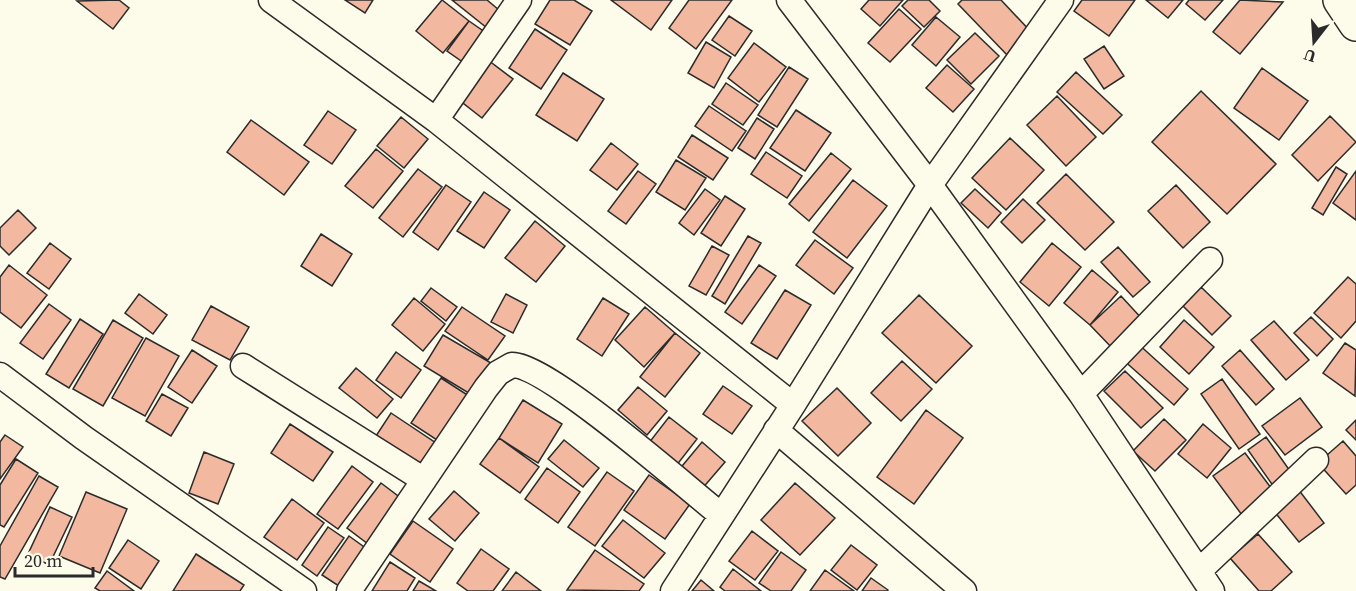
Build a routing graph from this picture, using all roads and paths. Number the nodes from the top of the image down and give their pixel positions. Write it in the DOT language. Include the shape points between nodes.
graph roads {
  1 [pos="272,0"];
  2 [pos="519,0"];
  3 [pos="789,0"];
  4 [pos="1061,0"];
  5 [pos="1340,0"];
  6 [pos="1356,24"];
  7 [pos="436,120"];
  8 [pos="930,185"];
  9 [pos="1210,260"];
  10 [pos="243,366"];
  11 [pos="0,375"];
  12 [pos="1081,394"];
  13 [pos="793,405"];
  14 [pos="776,430"];
  15 [pos="1316,460"];
  16 [pos="424,480"];
  17 [pos="721,516"];
  18 [pos="1199,571"];
  19 [pos="304,591"];
  20 [pos="349,591"];
  21 [pos="673,591"];
  22 [pos="964,591"];
  23 [pos="1212,591"];
  1 -- 7 [label="street"];
  2 -- 7 [label="street"];
  3 -- 8 [label="street"];
  4 -- 8 [label="street"];
  5 -- 6 [label="highway"];
  7 -- 13 [label="street"];
  8 -- 12 [label="street"];
  8 -- 13 [label="street"];
  9 -- 12 [label="street"];
  10 -- 16 [label="street"];
  11 -- 19 [label="street"];
  12 -- 18 [label="street"];
  13 -- 14 [label="street"];
  14 -- 17 [label="street"];
  14 -- 22 [label="street"];
  15 -- 18 [label="street"];
  16 -- 17 [label="street" via="486,388 498,373 515,364 559,385"];
  16 -- 20 [label="street"];
  17 -- 21 [label="street"];
  18 -- 23 [label="street"];
}
